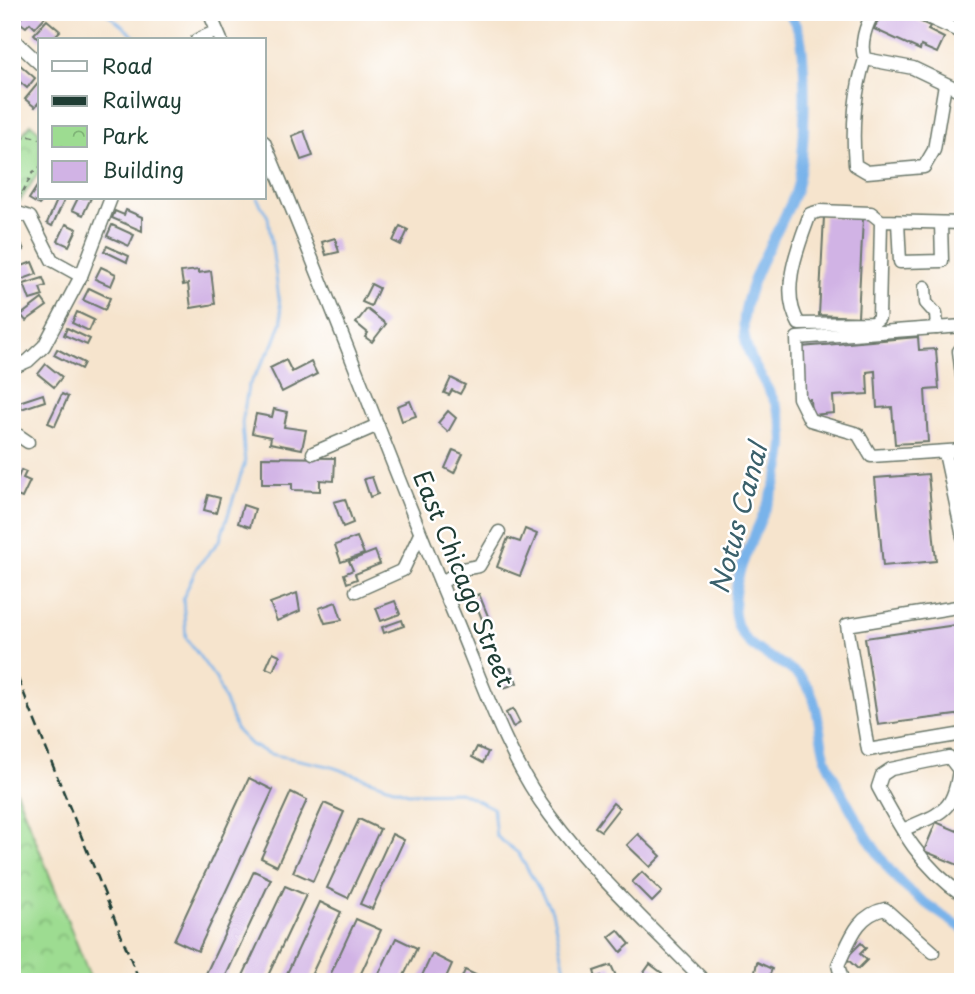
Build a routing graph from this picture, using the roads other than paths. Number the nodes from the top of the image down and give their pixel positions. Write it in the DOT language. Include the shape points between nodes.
graph roads {
  1 [pos="209,12"];
  2 [pos="874,12"];
  3 [pos="916,12"];
  4 [pos="963,33"];
  5 [pos="219,36"];
  6 [pos="12,38"];
  7 [pos="865,59"];
  8 [pos="38,62"];
  9 [pos="945,84"];
  10 [pos="963,92"];
  11 [pos="266,147"];
  12 [pos="110,200"];
  13 [pos="15,207"];
  14 [pos="880,221"];
  15 [pos="898,222"];
  16 [pos="941,223"];
  17 [pos="963,223"];
  18 [pos="81,276"];
  19 [pos="925,287"];
  20 [pos="963,326"];
  21 [pos="937,328"];
  22 [pos="963,347"];
  23 [pos="12,368"];
  24 [pos="963,383"];
  25 [pos="378,425"];
  26 [pos="12,431"];
  27 [pos="28,442"];
  28 [pos="963,450"];
  29 [pos="313,453"];
  30 [pos="945,453"];
  31 [pos="499,531"];
  32 [pos="421,534"];
  33 [pos="963,537"];
  34 [pos="441,583"];
  35 [pos="356,591"];
  36 [pos="963,607"];
  37 [pos="963,723"];
  38 [pos="956,736"];
  39 [pos="961,769"];
  40 [pos="903,830"];
  41 [pos="963,895"];
  42 [pos="933,952"];
  43 [pos="705,982"];
  44 [pos="839,982"];
  1 -- 5 [label="street"];
  2 -- 7 [label="street" via="867,22"];
  3 -- 4 [label="street"];
  6 -- 8 [label="street"];
  7 -- 9 [label="street" via="913,68"];
  7 -- 9 [label="street" via="856,84 853,145 855,165 867,172 924,167 934,150"];
  9 -- 10 [label="street"];
  11 -- 25 [label="street, East Chicago Street"];
  12 -- 18 [label="street"];
  13 -- 18 [label="street" via="30,217 52,260"];
  14 -- 14 [label="street" via="879,318 873,323 799,324 793,315 792,263 810,214 871,213"];
  14 -- 15 [label="street"];
  15 -- 16 [label="street"];
  15 -- 16 [label="street" via="901,262 942,261"];
  16 -- 17 [label="street"];
  18 -- 23 [label="street" via="44,346"];
  19 -- 21 [label="street" via="926,303 936,314"];
  20 -- 21 [label="street"];
  21 -- 30 [label="street" via="797,338 799,398 810,420 858,434 871,456"];
  22 -- 24 [label="street" via="959,351"];
  25 -- 29 [label="street"];
  25 -- 32 [label="street, East Chicago Street"];
  26 -- 27 [label="street"];
  28 -- 30 [label="street"];
  30 -- 33 [label="street"];
  31 -- 34 [label="street" via="479,566 462,569"];
  32 -- 34 [label="street, East Chicago Street"];
  32 -- 35 [label="street" via="403,570"];
  34 -- 43 [label="street, East Chicago Street" via="507,739 549,814 584,857"];
  36 -- 38 [label="street" via="847,625 867,750"];
  37 -- 38 [label="street"];
  39 -- 40 [label="street" via="955,796 940,812"];
  39 -- 40 [label="street" via="949,757 882,775 878,787"];
  40 -- 41 [label="street" via="939,879"];
  42 -- 44 [label="street" via="885,909 872,912 860,920 838,965"];
}
